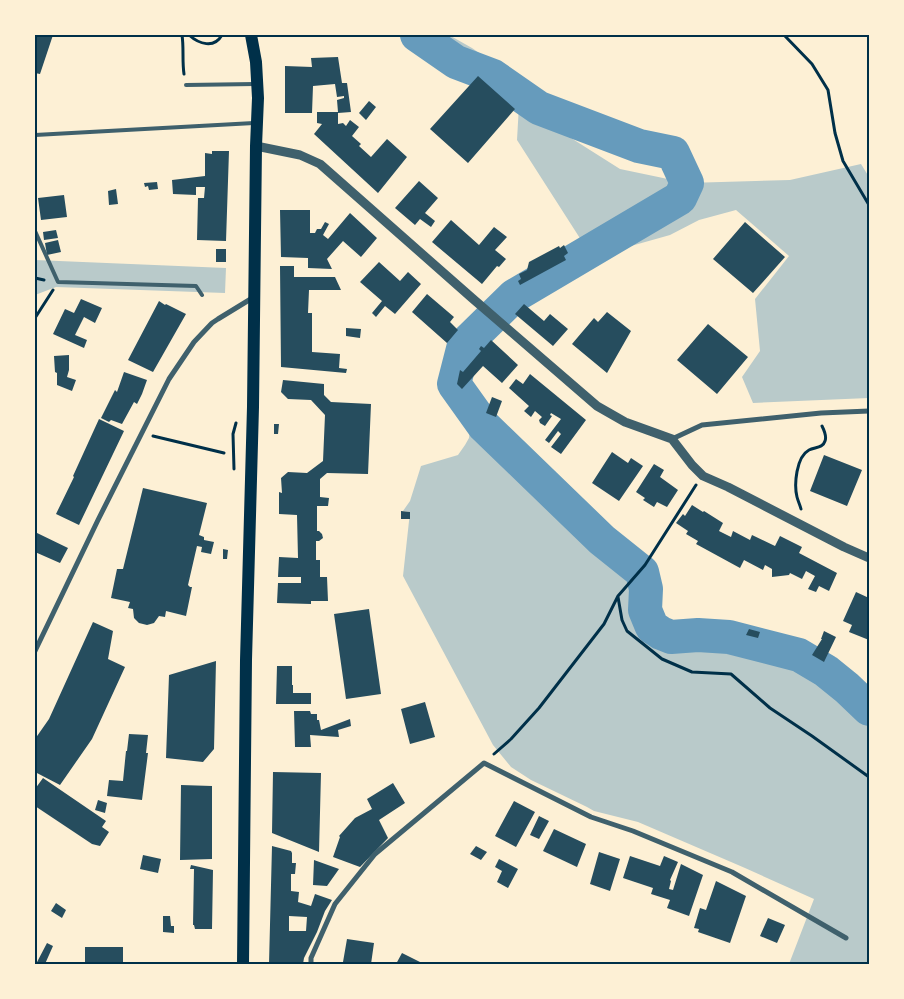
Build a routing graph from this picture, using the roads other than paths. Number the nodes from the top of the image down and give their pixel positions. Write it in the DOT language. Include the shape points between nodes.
graph roads {
  1 [pos="251,35"];
  2 [pos="257,84"];
  3 [pos="186,85"];
  4 [pos="257,123"];
  5 [pos="35,136"];
  6 [pos="256,146"];
  7 [pos="35,231"];
  8 [pos="202,295"];
  9 [pos="254,297"];
  10 [pos="869,411"];
  11 [pos="672,440"];
  12 [pos="869,558"];
  13 [pos="35,651"];
  14 [pos="846,938"];
  15 [pos="242,964"];
  16 [pos="311,964"];
  1 -- 2 [label="main road"];
  2 -- 3 [label="lane"];
  2 -- 4 [label="main road"];
  4 -- 5 [label="lane"];
  4 -- 6 [label="main road"];
  6 -- 9 [label="main road"];
  6 -- 11 [label="street" via="300,155 320,164 597,406 625,422"];
  7 -- 8 [label="lane" via="58,282 196,286"];
  9 -- 13 [label="street" via="218,318 194,342 168,379"];
  9 -- 15 [label="main road"];
  10 -- 11 [label="street" via="702,425"];
  11 -- 12 [label="street" via="703,476"];
  14 -- 16 [label="street" via="732,872 591,817 484,763 375,854 335,904"];
}
